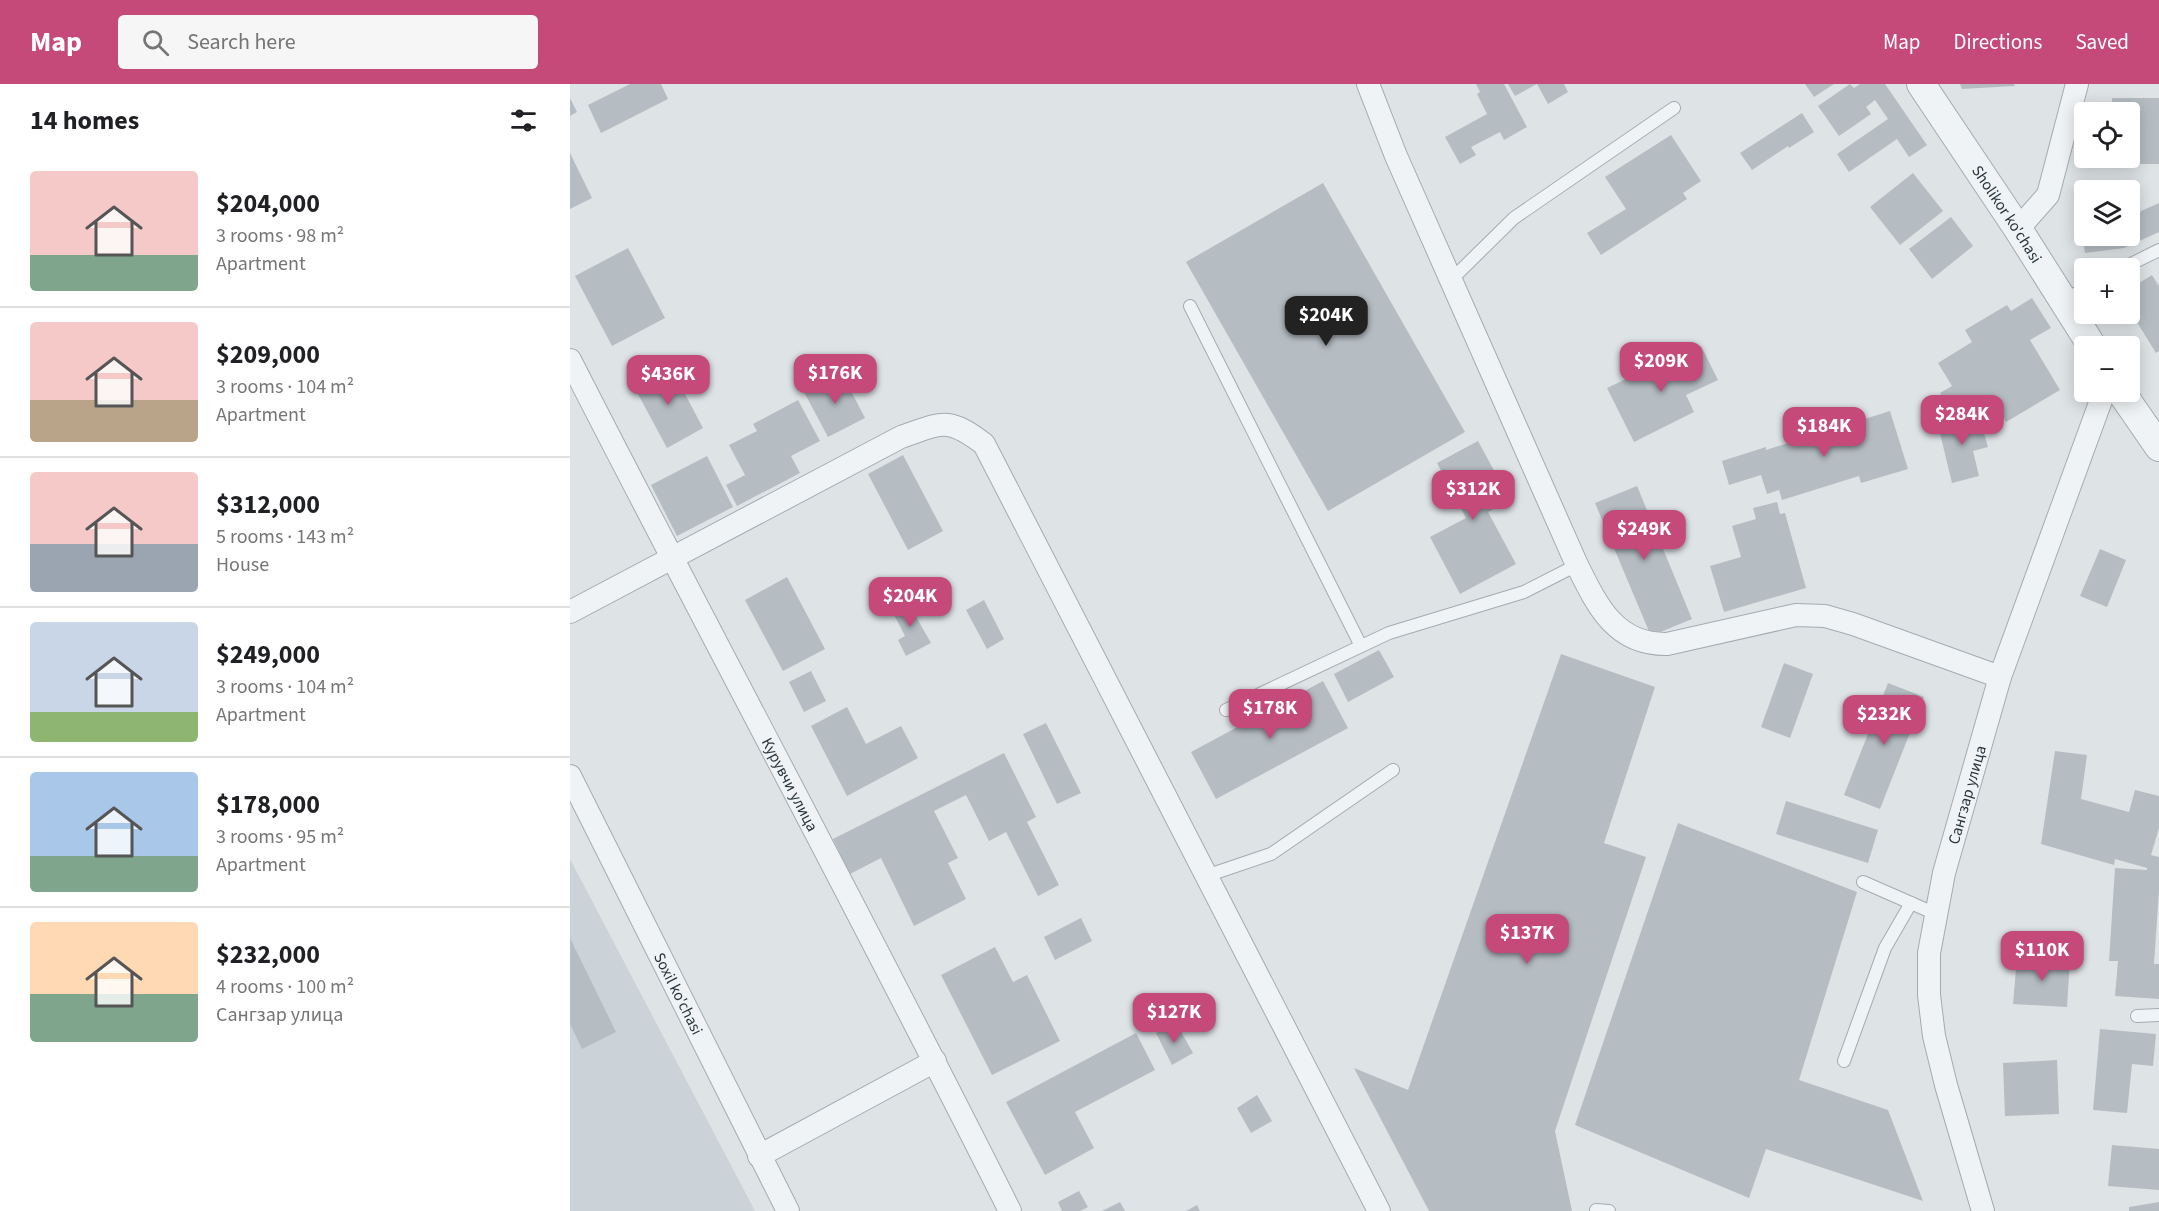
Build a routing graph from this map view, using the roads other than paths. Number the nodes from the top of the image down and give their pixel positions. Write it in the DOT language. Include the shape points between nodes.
graph roads {
  1 [pos="1368,84"];
  2 [pos="1921,84"];
  3 [pos="2077,84"];
  4 [pos="1674,108"];
  5 [pos="2018,229"];
  6 [pos="2159,249"];
  7 [pos="2140,259"];
  8 [pos="1451,280"];
  9 [pos="2074,295"];
  10 [pos="1190,306"];
  11 [pos="570,360"];
  12 [pos="2100,402"];
  13 [pos="2128,402"];
  14 [pos="2159,447"];
  15 [pos="672,560"];
  16 [pos="1577,565"];
  17 [pos="570,612"];
  18 [pos="1361,646"];
  19 [pos="2000,677"];
  20 [pos="1226,710"];
  21 [pos="1393,770"];
  22 [pos="570,776"];
  23 [pos="1206,876"];
  24 [pos="1863,882"];
  25 [pos="1911,903"];
  26 [pos="1936,914"];
  27 [pos="2159,1014"];
  28 [pos="2137,1016"];
  29 [pos="1844,1061"];
  30 [pos="935,1062"];
  31 [pos="759,1156"];
  32 [pos="788,1211"];
  33 [pos="1010,1211"];
  34 [pos="1379,1211"];
  35 [pos="1983,1211"];
  1 -- 8 [label="street"];
  2 -- 5 [label="street, Sholikor ko'chasi"];
  3 -- 5 [label="street" via="2048,195"];
  4 -- 8 [label="lane" via="1514,218"];
  5 -- 9 [label="street, Sholikor ko'chasi"];
  6 -- 7 [label="lane"];
  8 -- 16 [label="street"];
  10 -- 18 [label="lane"];
  11 -- 15 [label="street, Курувчи улица"];
  12 -- 19 [label="street, Сангзар улица"];
  13 -- 14 [label="street"];
  15 -- 17 [label="street"];
  15 -- 23 [label="street" via="902,437 941,423 965,429 984,444"];
  15 -- 30 [label="street, Курувчи улица"];
  16 -- 18 [label="lane" via="1524,592 1389,633"];
  16 -- 19 [label="street" via="1608,620 1623,632 1652,645 1683,642 1796,615 1825,616"];
  18 -- 20 [label="lane"];
  19 -- 26 [label="street, Сангзар улица"];
  21 -- 23 [label="lane" via="1271,854"];
  22 -- 31 [label="street, Soxil ko'chasi"];
  23 -- 34 [label="street"];
  24 -- 25 [label="lane"];
  25 -- 26 [label="lane"];
  25 -- 29 [label="lane" via="1885,948"];
  26 -- 35 [label="street, Сангзар улица" via="1929,953 1934,1036"];
  27 -- 28 [label="lane"];
  30 -- 31 [label="street"];
  30 -- 33 [label="street, Курувчи улица"];
  31 -- 32 [label="street, Soxil ko'chasi"];
}
